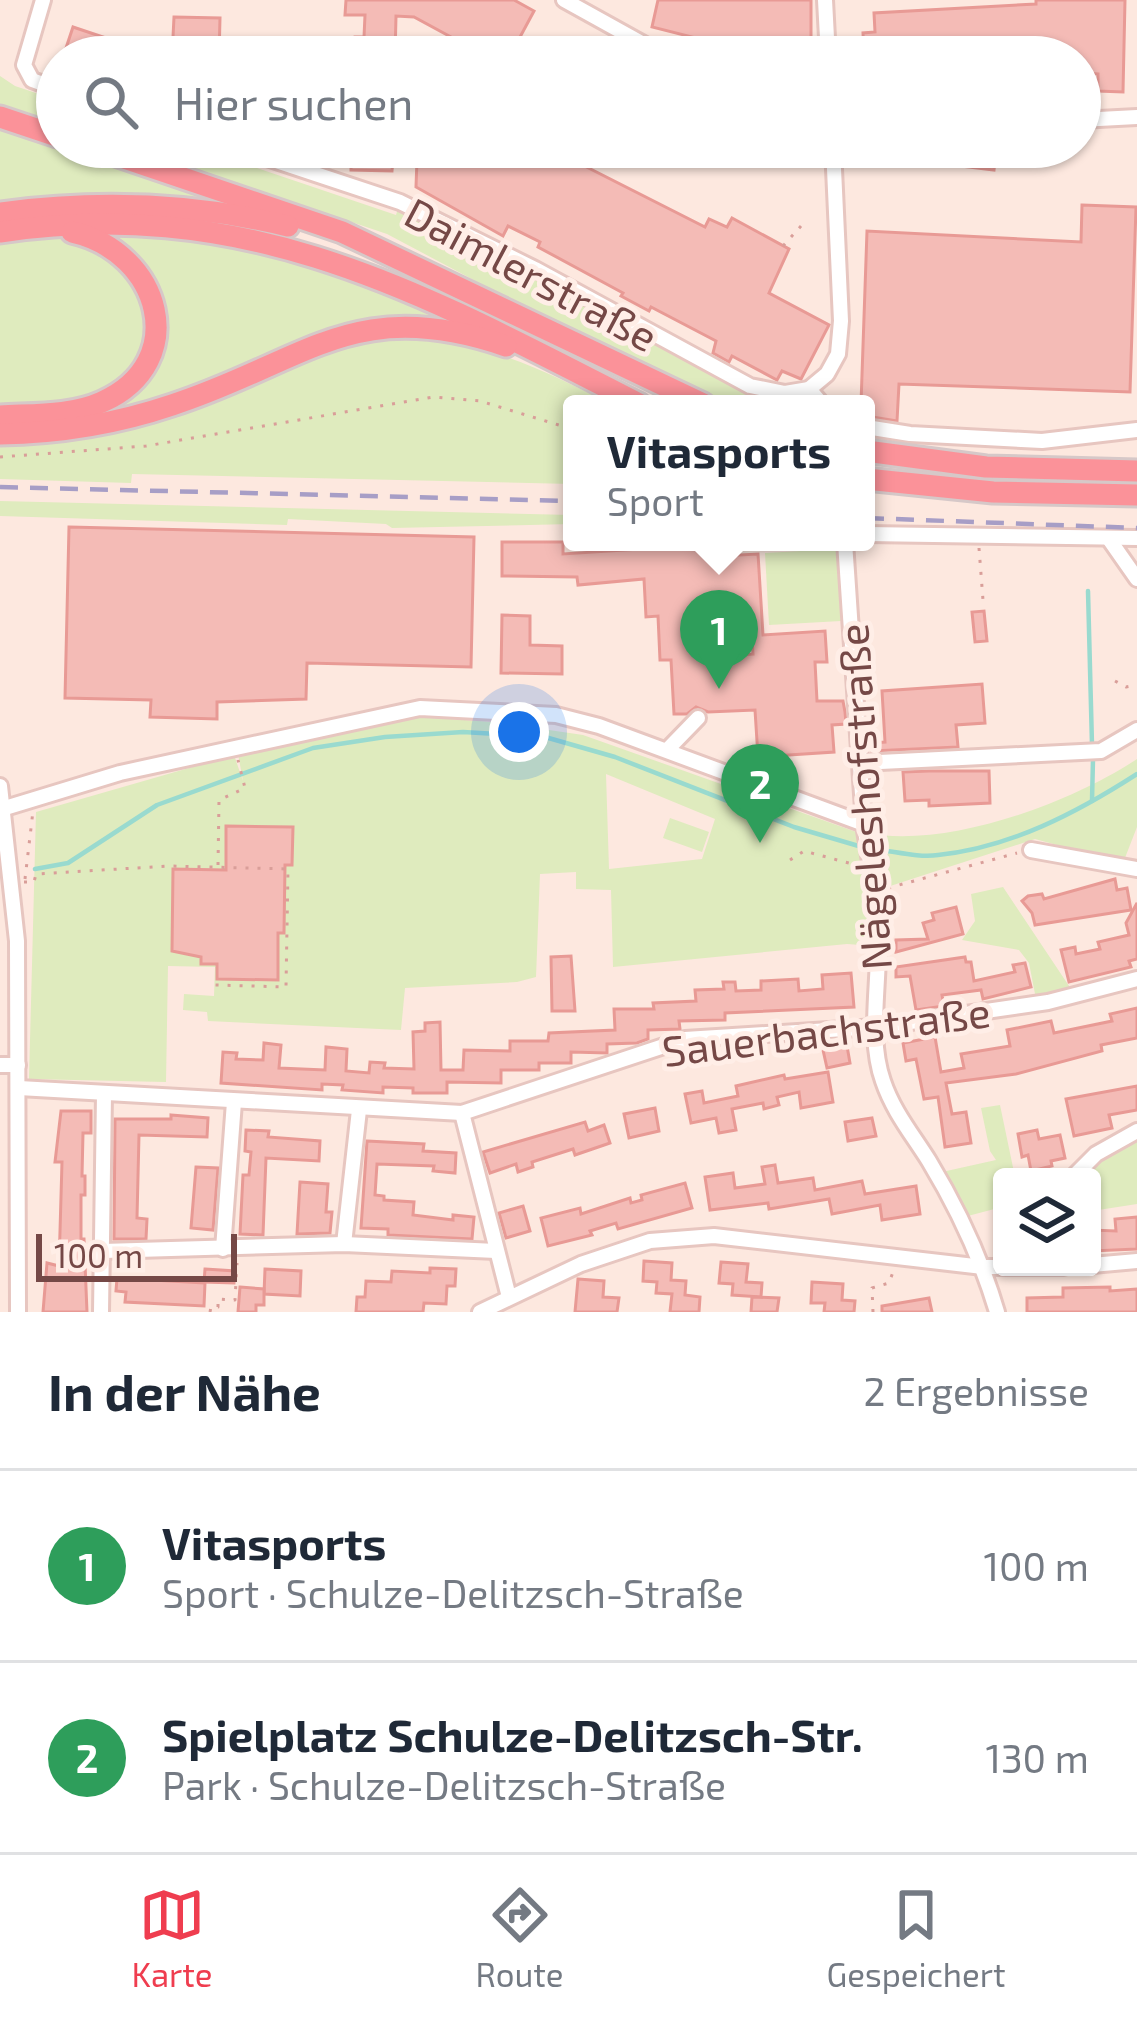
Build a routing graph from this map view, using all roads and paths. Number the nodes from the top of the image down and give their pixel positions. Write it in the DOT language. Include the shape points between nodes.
graph roads {
  1 [pos="43,0"];
  2 [pos="564,0"];
  3 [pos="825,0"];
  4 [pos="629,36"];
  5 [pos="827,36"];
  6 [pos="36,81"];
  7 [pos="0,117"];
  8 [pos="1137,117"];
  9 [pos="1101,119"];
  10 [pos="36,129"];
  11 [pos="155,168"];
  12 [pos="297,168"];
  13 [pos="834,168"];
  14 [pos="0,213"];
  15 [pos="801,226"];
  16 [pos="30,228"];
  17 [pos="0,232"];
  18 [pos="783,245"];
  19 [pos="375,249"];
  20 [pos="569,368"];
  21 [pos="809,389"];
  22 [pos="622,395"];
  23 [pos="681,395"];
  24 [pos="814,395"];
  25 [pos="0,416"];
  26 [pos="563,426"];
  27 [pos="875,428"];
  28 [pos="1137,430"];
  29 [pos="0,434"];
  30 [pos="875,453"];
  31 [pos="0,457"];
  32 [pos="1137,471"];
  33 [pos="875,480"];
  34 [pos="1137,495"];
  35 [pos="875,534"];
  36 [pos="979,534"];
  37 [pos="1137,538"];
  38 [pos="1109,539"];
  39 [pos="846,551"];
  40 [pos="1137,579"];
  41 [pos="983,600"];
  42 [pos="1115,681"];
  43 [pos="1137,685"];
  44 [pos="698,718"];
  45 [pos="1137,730"];
  46 [pos="668,749"];
  47 [pos="238,761"];
  48 [pos="860,763"];
  49 [pos="0,786"];
  50 [pos="34,797"];
  51 [pos="862,800"];
  52 [pos="5,808"];
  53 [pos="869,834"];
  54 [pos="1031,850"];
  55 [pos="790,860"];
  56 [pos="218,867"];
  57 [pos="869,867"];
  58 [pos="1135,868"];
  59 [pos="25,882"];
  60 [pos="34,882"];
  61 [pos="876,892"];
  62 [pos="1137,979"];
  63 [pos="214,985"];
  64 [pos="876,1027"];
  65 [pos="0,1065"];
  66 [pos="18,1065"];
  67 [pos="19,1088"];
  68 [pos="104,1094"];
  69 [pos="234,1102"];
  70 [pos="359,1110"];
  71 [pos="462,1113"];
  72 [pos="1137,1131"];
  73 [pos="1082,1168"];
  74 [pos="344,1244"];
  75 [pos="231,1249"];
  76 [pos="496,1251"];
  77 [pos="103,1252"];
  78 [pos="893,1258"];
  79 [pos="1137,1261"];
  80 [pos="1101,1264"];
  81 [pos="983,1267"];
  82 [pos="993,1267"];
  83 [pos="509,1297"];
  84 [pos="11,1312"];
  85 [pos="101,1312"];
  86 [pos="210,1312"];
  87 [pos="480,1312"];
  88 [pos="873,1312"];
  89 [pos="998,1312"];
  1 -- 6 [label="street" via="26,56"];
  2 -- 4 [label="street"];
  3 -- 5 [label="street"];
  7 -- 10 [label="highway"];
  8 -- 9 [label="street"];
  11 -- 19 [label="highway"];
  12 -- 21 [label="street, Daimlerstraße" via="400,202 751,386"];
  13 -- 21 [label="street" via="838,354"];
  14 -- 19 [label="highway" via="170,206 252,217"];
  15 -- 18 [label="path"];
  16 -- 17 [label="highway"];
  16 -- 20 [label="highway" via="142,224 281,245 419,293"];
  16 -- 25 [label="highway" via="97,238 125,256 152,294 153,340 135,377 101,402"];
  19 -- 23 [label="highway"];
  20 -- 22 [label="highway"];
  20 -- 29 [label="highway" via="452,332 369,328 306,346 159,410 44,434"];
  21 -- 24 [label="street"];
  26 -- 31 [label="path" via="480,401 433,397 146,446"];
  27 -- 28 [label="street" via="1042,441"];
  30 -- 32 [label="highway" via="986,467"];
  33 -- 34 [label="highway"];
  35 -- 36 [label="street"];
  36 -- 38 [label="street"];
  36 -- 41 [label="path"];
  37 -- 38 [label="street"];
  38 -- 40 [label="street"];
  39 -- 48 [label="street, Nägeleshofstraße"];
  42 -- 43 [label="path"];
  44 -- 46 [label="street"];
  45 -- 48 [label="street" via="1101,751"];
  46 -- 50 [label="street" via="556,715 420,708"];
  46 -- 53 [label="street"];
  47 -- 56 [label="path" via="245,788 219,800"];
  48 -- 51 [label="street, Nägeleshofstraße"];
  49 -- 52 [label="street"];
  50 -- 52 [label="street"];
  50 -- 59 [label="path"];
  51 -- 53 [label="street, Nägeleshofstraße"];
  51 -- 53 [label="path" via="886,821"];
  52 -- 66 [label="street"];
  53 -- 57 [label="street, Nägeleshofstraße"];
  54 -- 58 [label="street"];
  54 -- 61 [label="path"];
  55 -- 57 [label="path" via="804,851"];
  56 -- 60 [label="path" via="36,874"];
  56 -- 63 [label="path" via="288,868 286,987"];
  57 -- 61 [label="street, Nägeleshofstraße"];
  61 -- 64 [label="street, Nägeleshofstraße"];
  62 -- 64 [label="street, Sauerbachstraße" via="1048,1002"];
  64 -- 71 [label="street, Sauerbachstraße" via="685,1039"];
  64 -- 81 [label="street, Nägeleshofstraße" via="881,1077 900,1120"];
  65 -- 66 [label="street"];
  66 -- 67 [label="street"];
  67 -- 68 [label="street, Sauerbachstraße"];
  67 -- 84 [label="street"];
  68 -- 69 [label="street, Sauerbachstraße"];
  68 -- 77 [label="street"];
  69 -- 70 [label="street, Sauerbachstraße"];
  69 -- 75 [label="street"];
  70 -- 71 [label="street, Sauerbachstraße"];
  70 -- 74 [label="street"];
  71 -- 76 [label="street"];
  72 -- 73 [label="street"];
  74 -- 75 [label="street"];
  74 -- 76 [label="street"];
  75 -- 77 [label="street"];
  75 -- 86 [label="path" via="235,1300 218,1299"];
  76 -- 83 [label="street"];
  77 -- 85 [label="street"];
  78 -- 81 [label="street"];
  78 -- 83 [label="street" via="714,1236 650,1241"];
  78 -- 88 [label="path" via="889,1283 870,1291"];
  79 -- 80 [label="street"];
  81 -- 82 [label="street"];
  81 -- 89 [label="street, Nägeleshofstraße"];
  83 -- 87 [label="street"];
}
